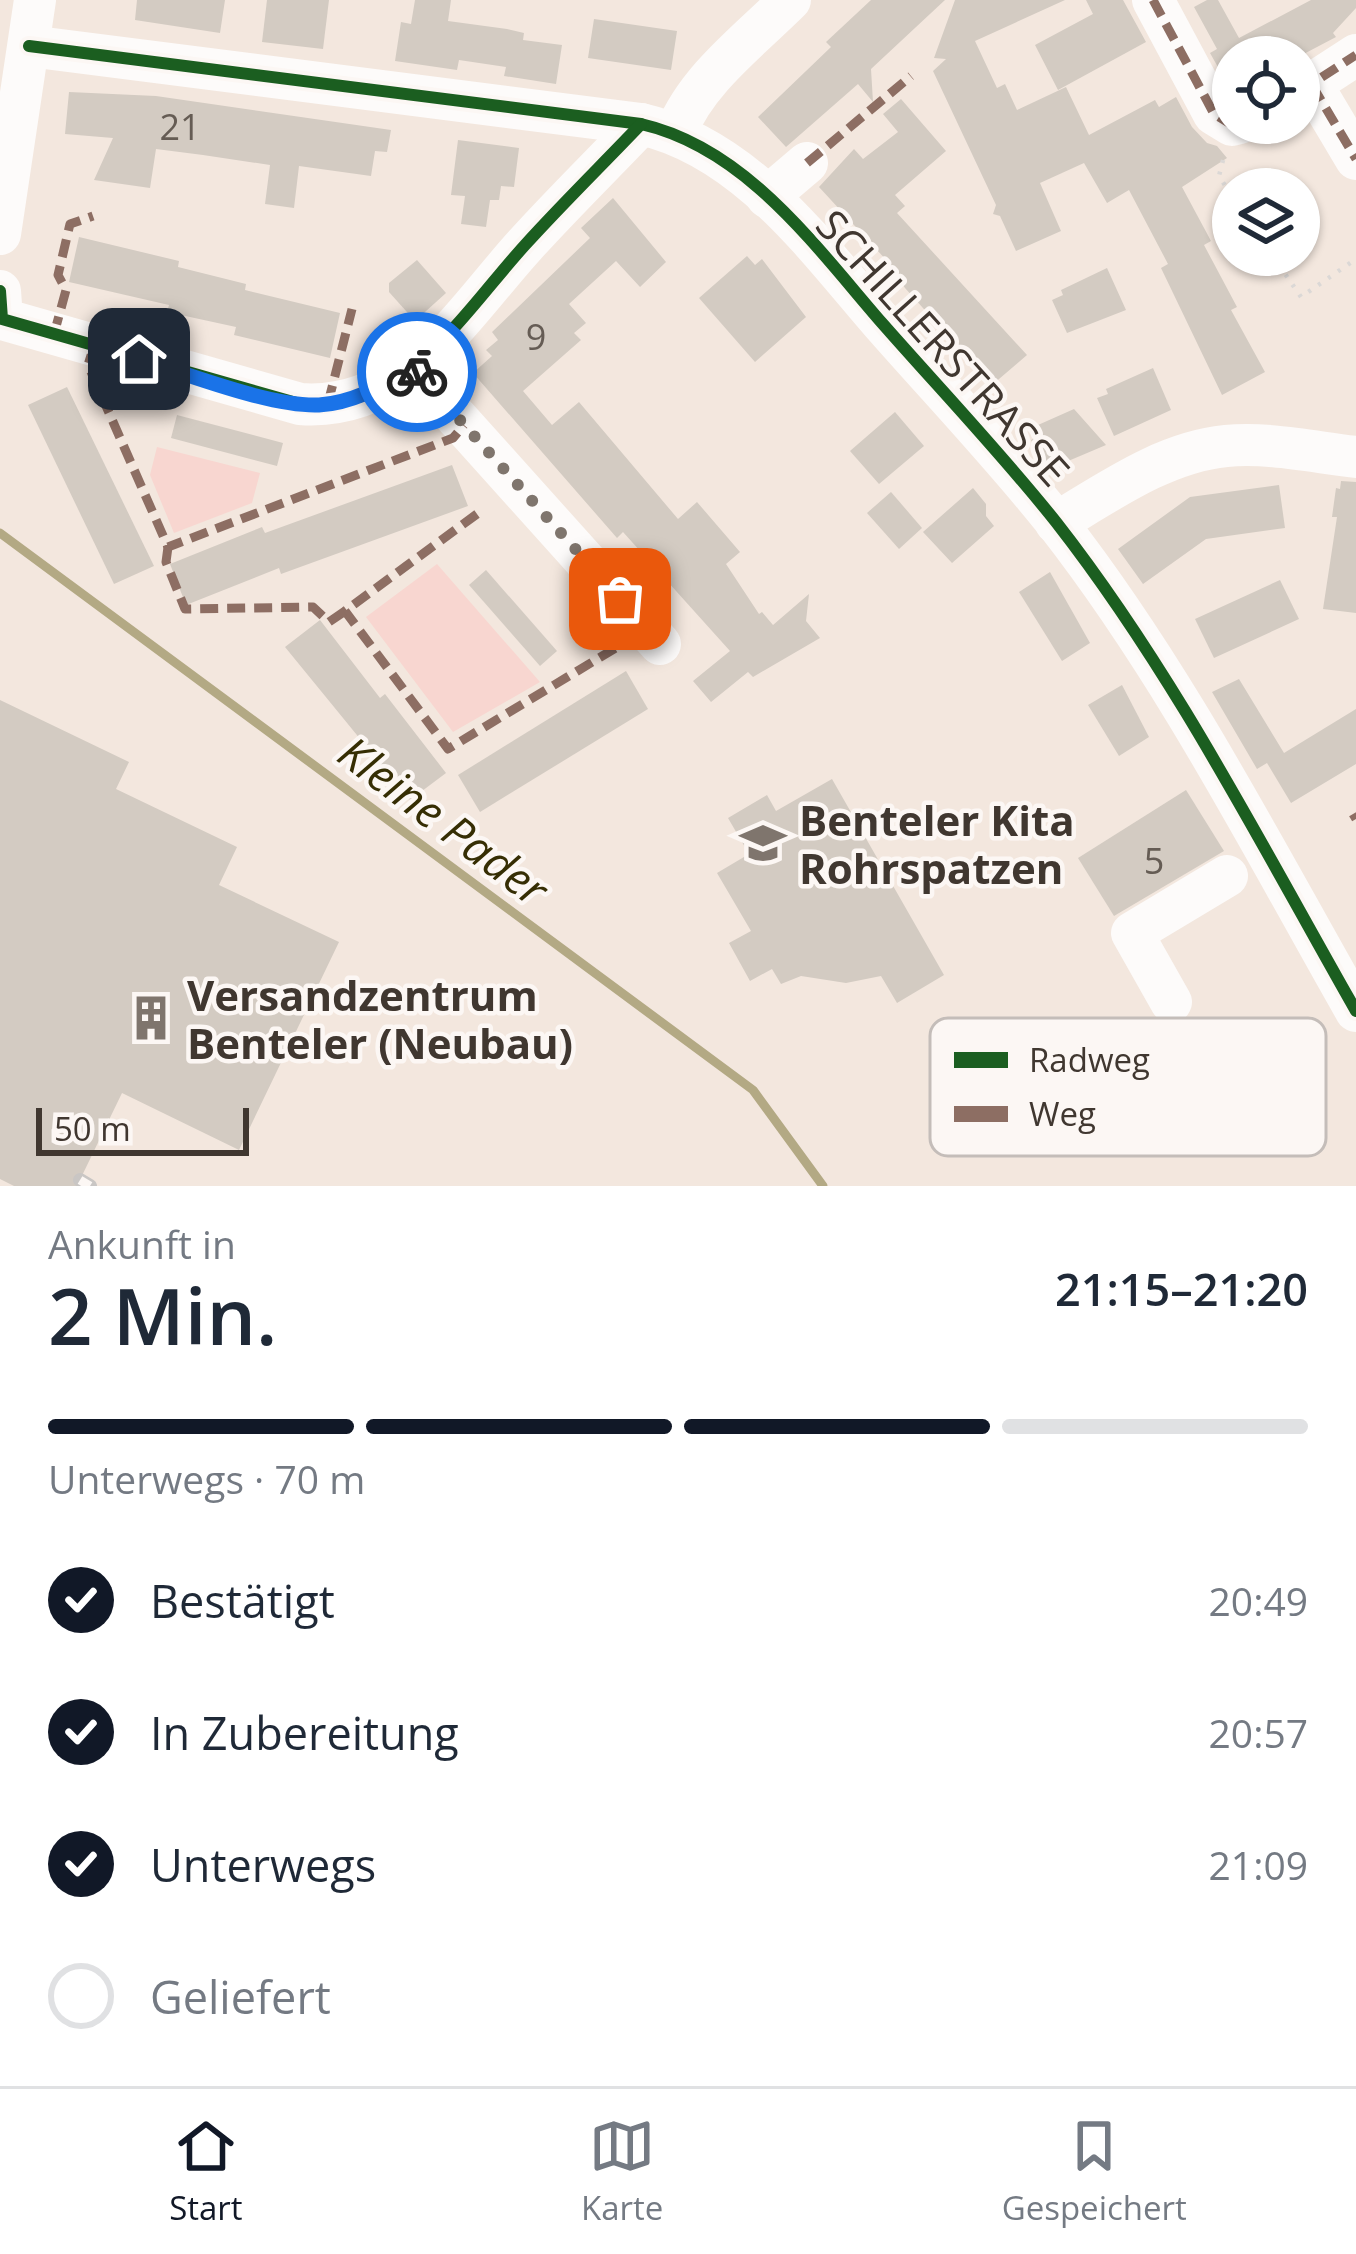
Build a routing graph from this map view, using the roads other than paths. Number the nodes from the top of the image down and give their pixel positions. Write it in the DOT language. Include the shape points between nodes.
graph roads {
  1 [pos="35,0"];
  2 [pos="790,0"];
  3 [pos="1153,0"];
  4 [pos="29,46"];
  5 [pos="1356,56"];
  6 [pos="1320,79"];
  7 [pos="1320,109"];
  8 [pos="1212,110"];
  9 [pos="659,128"];
  10 [pos="1356,159"];
  11 [pos="807,163"];
  12 [pos="767,197"];
  13 [pos="1,223"];
  14 [pos="1,305"];
  15 [pos="413,369"];
  16 [pos="1356,457"];
  17 [pos="1056,523"];
  18 [pos="660,644"];
  19 [pos="1227,876"];
  20 [pos="1171,1002"];
  21 [pos="1356,1011"];
  1 -- 4 [label="street"];
  2 -- 9 [label="street"];
  3 -- 8 [label="street"];
  4 -- 9 [label="street, SCHILLERSTRASSE"];
  4 -- 13 [label="street"];
  5 -- 6 [label="street"];
  7 -- 10 [label="street"];
  9 -- 12 [label="street, SCHILLERSTRASSE" via="735,166"];
  9 -- 15 [label="street"];
  11 -- 12 [label="street"];
  12 -- 17 [label="street, SCHILLERSTRASSE"];
  14 -- 15 [label="street" via="300,404 351,398"];
  15 -- 18 [label="street"];
  16 -- 17 [label="street" via="1261,446 1195,451"];
  17 -- 21 [label="street, SCHILLERSTRASSE" via="1191,719"];
  19 -- 20 [label="street" via="1132,933"];
}
